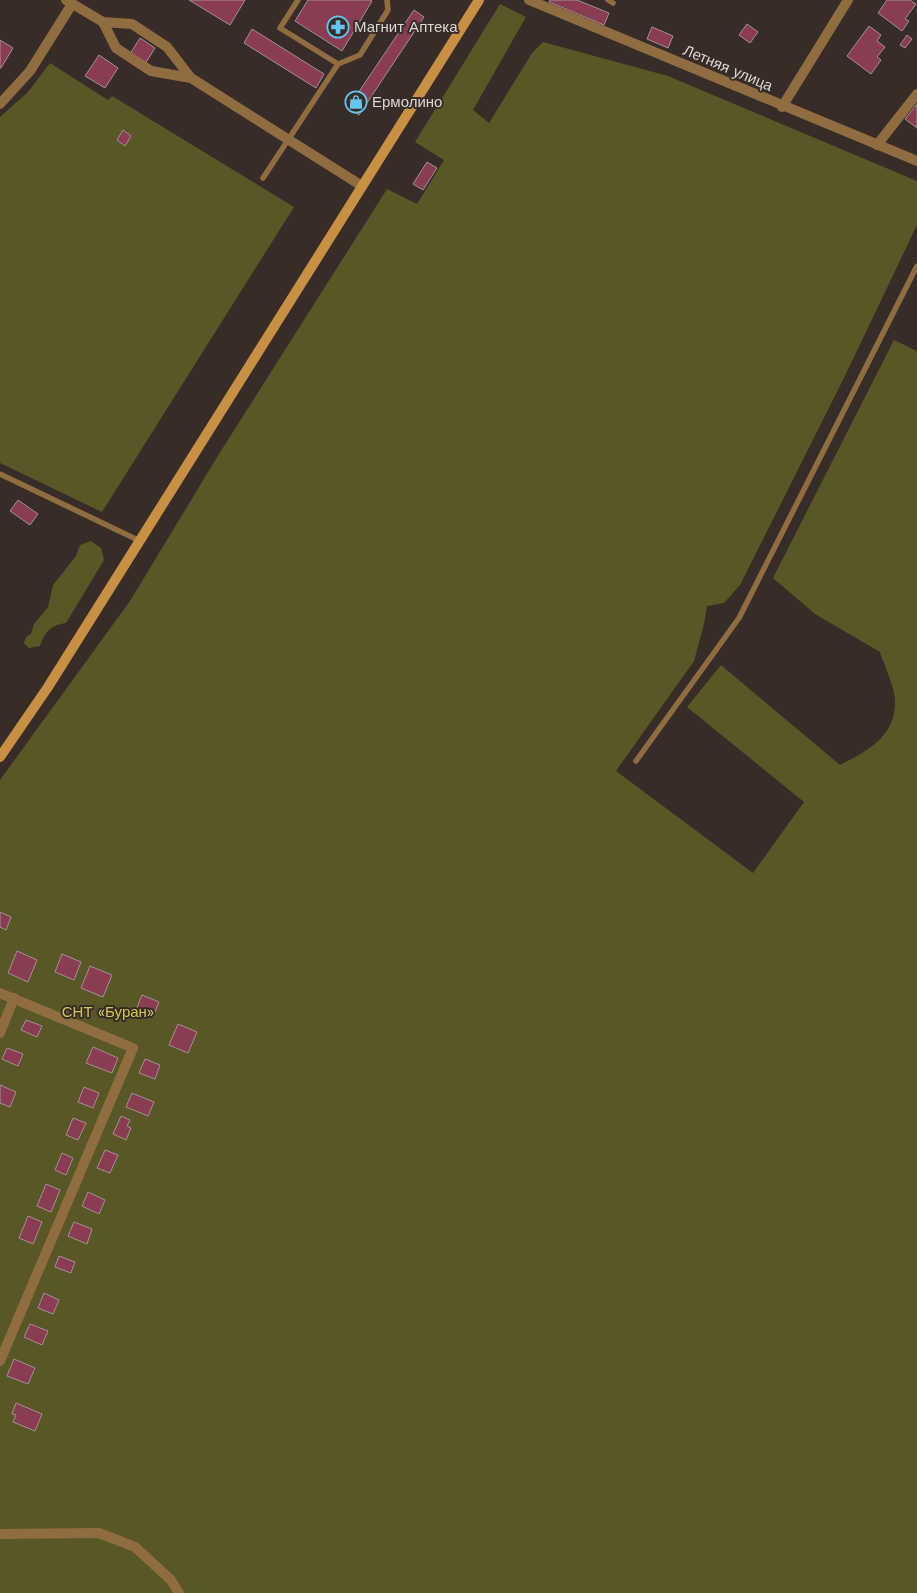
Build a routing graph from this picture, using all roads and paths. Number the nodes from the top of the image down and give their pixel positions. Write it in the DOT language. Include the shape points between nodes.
graph roads {
  1 [pos="298,0"];
  2 [pos="387,0"];
  3 [pos="479,0"];
  4 [pos="528,0"];
  5 [pos="848,0"];
  6 [pos="71,1"];
  7 [pos="103,22"];
  8 [pos="338,64"];
  9 [pos="191,78"];
  10 [pos="917,94"];
  11 [pos="0,104"];
  12 [pos="782,107"];
  13 [pos="288,139"];
  14 [pos="877,146"];
  15 [pos="917,161"];
  16 [pos="262,178"];
  17 [pos="362,186"];
  18 [pos="917,266"];
  19 [pos="0,474"];
  20 [pos="140,541"];
  21 [pos="0,757"];
  22 [pos="636,761"];
  23 [pos="0,993"];
  24 [pos="14,998"];
  25 [pos="0,1033"];
  26 [pos="0,1361"];
  27 [pos="0,1534"];
  28 [pos="179,1593"];
  1 -- 8 [label="lane" via="280,28"];
  2 -- 8 [label="lane" via="388,10 360,54"];
  3 -- 17 [label="street"];
  4 -- 12 [label="street, Летняя улица"];
  5 -- 12 [label="street"];
  6 -- 7 [label="street"];
  6 -- 11 [label="street" via="30,71"];
  7 -- 9 [label="street" via="132,24 167,47"];
  7 -- 9 [label="street" via="116,48 151,71"];
  8 -- 13 [label="lane"];
  9 -- 13 [label="street"];
  10 -- 14 [label="street"];
  12 -- 14 [label="street, Летняя улица"];
  13 -- 16 [label="lane"];
  13 -- 17 [label="street"];
  14 -- 15 [label="street, Летняя улица"];
  17 -- 20 [label="street"];
  18 -- 22 [label="lane" via="739,618"];
  19 -- 20 [label="lane"];
  20 -- 21 [label="street"];
  23 -- 24 [label="street"];
  24 -- 25 [label="street"];
  24 -- 26 [label="street" via="133,1048"];
  27 -- 28 [label="street" via="100,1533 135,1547 171,1580"];
}
